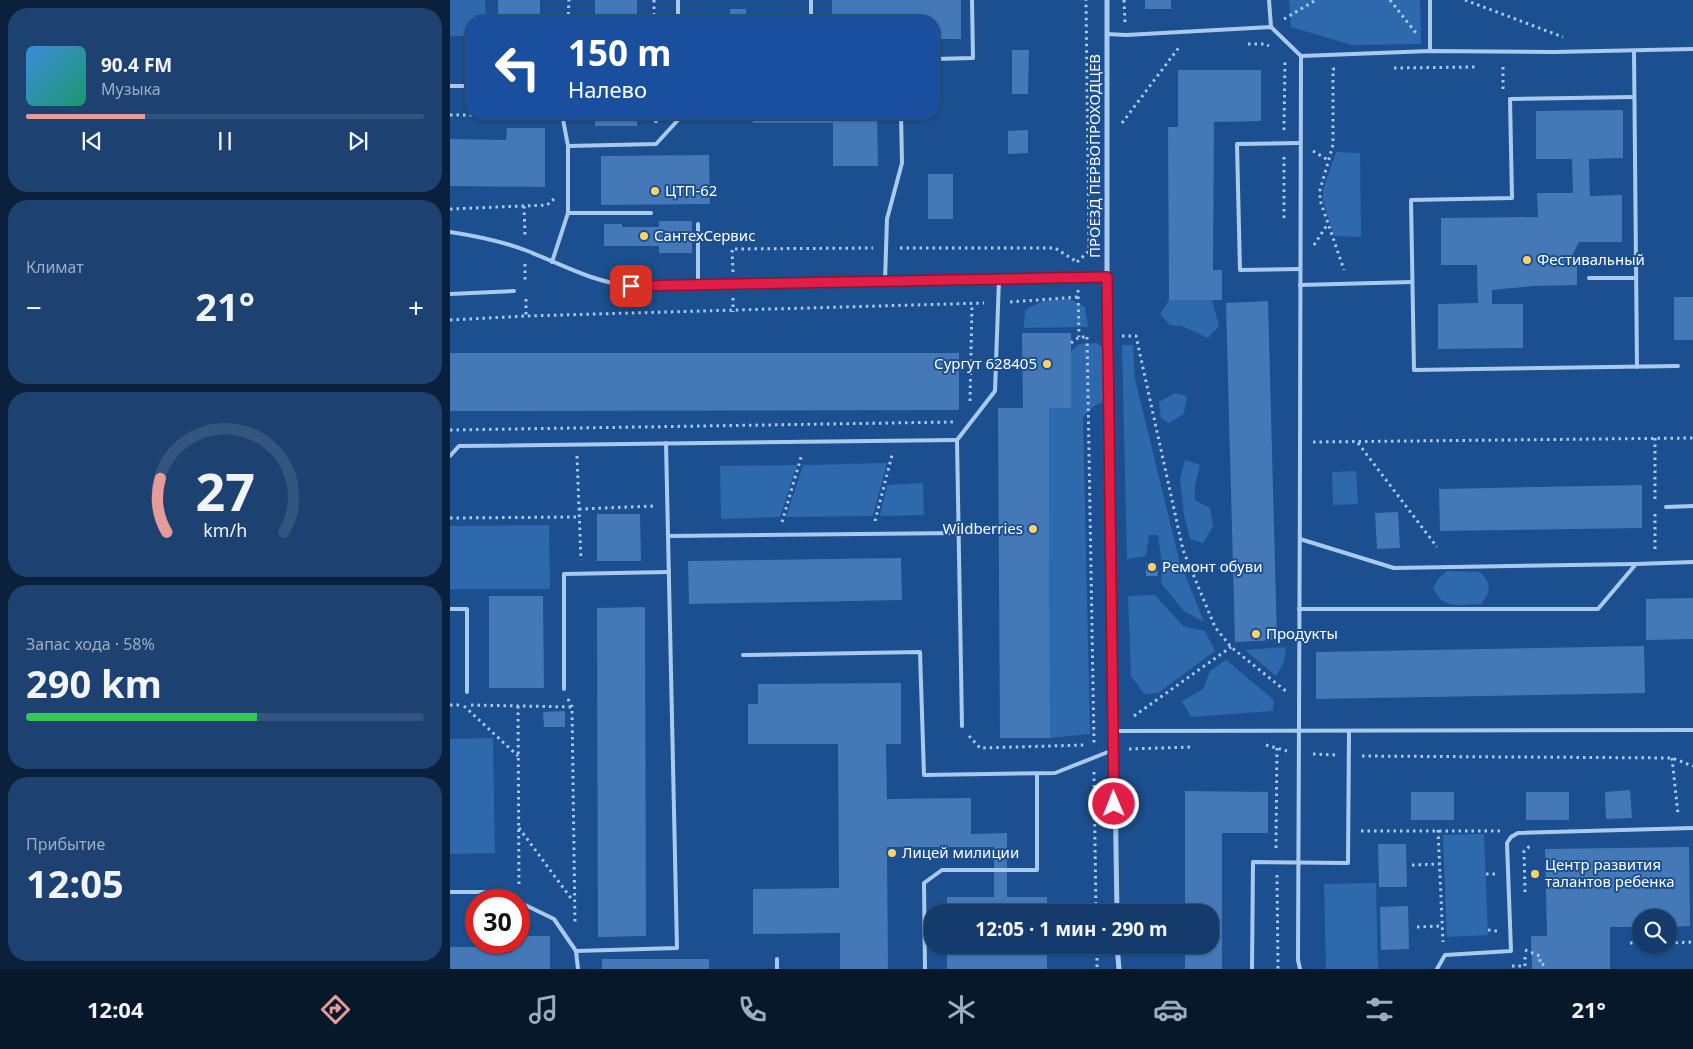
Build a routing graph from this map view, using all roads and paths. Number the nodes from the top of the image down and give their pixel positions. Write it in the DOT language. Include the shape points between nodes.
graph roads {
  1 [pos="569,0"];
  2 [pos="654,0"];
  3 [pos="678,0"];
  4 [pos="811,0"];
  5 [pos="972,0"];
  6 [pos="1086,0"];
  7 [pos="1106,0"];
  8 [pos="1269,0"];
  9 [pos="1316,0"];
  10 [pos="1390,0"];
  11 [pos="1430,0"];
  12 [pos="1465,0"];
  13 [pos="1281,14"];
  14 [pos="568,15"];
  15 [pos="654,15"];
  16 [pos="678,15"];
  17 [pos="811,15"];
  18 [pos="1282,21"];
  19 [pos="1271,27"];
  20 [pos="1107,34"];
  21 [pos="1283,41"];
  22 [pos="1572,41"];
  23 [pos="1265,44"];
  24 [pos="1180,45"];
  25 [pos="1693,49"];
  26 [pos="1430,51"];
  27 [pos="1634,51"];
  28 [pos="1300,56"];
  29 [pos="940,59"];
  30 [pos="1484,67"];
  31 [pos="1494,67"];
  32 [pos="1503,67"];
  33 [pos="1513,67"];
  34 [pos="1390,68"];
  35 [pos="1342,69"];
  36 [pos="450,86"];
  37 [pos="465,86"];
  38 [pos="1634,97"];
  39 [pos="1510,99"];
  40 [pos="450,115"];
  41 [pos="465,115"];
  42 [pos="563,120"];
  43 [pos="678,120"];
  44 [pos="902,120"];
  45 [pos="1117,129"];
  46 [pos="1284,143"];
  47 [pos="1300,143"];
  48 [pos="568,146"];
  49 [pos="558,192"];
  50 [pos="450,209"];
  51 [pos="568,213"];
  52 [pos="651,213"];
  53 [pos="1284,221"];
  54 [pos="698,224"];
  55 [pos="450,232"];
  56 [pos="552,262"];
  57 [pos="1300,269"];
  58 [pos="1078,277"];
  59 [pos="1107,277"];
  60 [pos="1589,278"];
  61 [pos="1636,278"];
  62 [pos="999,279"];
  63 [pos="885,281"];
  64 [pos="1412,282"];
  65 [pos="1349,284"];
  66 [pos="698,285"];
  67 [pos="1300,285"];
  68 [pos="514,291"];
  69 [pos="450,294"];
  70 [pos="1078,298"];
  71 [pos="999,302"];
  72 [pos="972,304"];
  73 [pos="450,320"];
  74 [pos="1078,337"];
  75 [pos="1087,337"];
  76 [pos="1108,337"];
  77 [pos="1071,343"];
  78 [pos="1678,366"];
  79 [pos="1637,367"];
  80 [pos="970,405"];
  81 [pos="957,419"];
  82 [pos="811,425"];
  83 [pos="576,428"];
  84 [pos="450,430"];
  85 [pos="1693,438"];
  86 [pos="957,440"];
  87 [pos="895,441"];
  88 [pos="806,442"];
  89 [pos="1300,442"];
  90 [pos="1357,442"];
  91 [pos="666,443"];
  92 [pos="577,444"];
  93 [pos="450,456"];
  94 [pos="668,506"];
  95 [pos="1693,506"];
  96 [pos="1666,507"];
  97 [pos="579,509"];
  98 [pos="579,517"];
  99 [pos="450,518"];
  100 [pos="959,533"];
  101 [pos="872,534"];
  102 [pos="778,535"];
  103 [pos="668,536"];
  104 [pos="1300,539"];
  105 [pos="1437,548"];
  106 [pos="1693,562"];
  107 [pos="1636,564"];
  108 [pos="669,572"];
  109 [pos="581,574"];
  110 [pos="450,609"];
  111 [pos="1299,609"];
  112 [pos="743,655"];
  113 [pos="1290,685"];
  114 [pos="564,690"];
  115 [pos="467,692"];
  116 [pos="450,705"];
  117 [pos="464,705"];
  118 [pos="518,706"];
  119 [pos="572,707"];
  120 [pos="962,726"];
  121 [pos="1114,730"];
  122 [pos="1693,730"];
  123 [pos="1280,731"];
  124 [pos="1301,731"];
  125 [pos="1349,731"];
  126 [pos="1264,744"];
  127 [pos="1198,746"];
  128 [pos="1275,749"];
  129 [pos="1113,750"];
  130 [pos="1300,754"];
  131 [pos="518,756"];
  132 [pos="1349,756"];
  133 [pos="1094,758"];
  134 [pos="1672,758"];
  135 [pos="1693,766"];
  136 [pos="1037,775"];
  137 [pos="518,827"];
  138 [pos="1679,828"];
  139 [pos="1693,828"];
  140 [pos="1438,830"];
  141 [pos="1348,831"];
  142 [pos="1511,837"];
  143 [pos="1539,843"];
  144 [pos="1524,851"];
  145 [pos="1277,862"];
  146 [pos="1299,862"];
  147 [pos="1439,864"];
  148 [pos="1412,865"];
  149 [pos="519,889"];
  150 [pos="450,892"];
  151 [pos="465,892"];
  152 [pos="1525,893"];
  153 [pos="574,902"];
  154 [pos="1096,904"];
  155 [pos="1117,904"];
  156 [pos="530,907"];
  157 [pos="1441,926"];
  158 [pos="1416,927"];
  159 [pos="1525,941"];
  160 [pos="1693,942"];
  161 [pos="1677,943"];
  162 [pos="576,950"];
  163 [pos="1525,950"];
  164 [pos="1097,954"];
  165 [pos="1118,954"];
  166 [pos="1445,954"];
  167 [pos="777,959"];
  168 [pos="1547,965"];
  169 [pos="1507,966"];
  170 [pos="578,969"];
  171 [pos="777,969"];
  172 [pos="924,969"];
  173 [pos="1097,969"];
  174 [pos="1119,969"];
  175 [pos="1252,969"];
  176 [pos="1278,969"];
  177 [pos="1300,969"];
  178 [pos="1437,969"];
  1 -- 14 [label="path"];
  2 -- 15 [label="path"];
  3 -- 16 [label="lane"];
  4 -- 17 [label="lane"];
  5 -- 29 [label="lane" via="973,58"];
  6 -- 58 [label="path" via="1089,251 1078,262"];
  7 -- 20 [label="street, ПРОЕЗД ПЕРВОПРОХОДЦЕВ"];
  8 -- 19 [label="lane"];
  9 -- 18 [label="path"];
  10 -- 26 [label="path"];
  11 -- 26 [label="lane"];
  12 -- 22 [label="path"];
  13 -- 18 [label="path"];
  18 -- 21 [label="path"];
  19 -- 20 [label="lane" via="1126,36"];
  19 -- 21 [label="lane"];
  19 -- 23 [label="path"];
  20 -- 59 [label="street, ПРОЕЗД ПЕРВОПРОХОДЦЕВ"];
  21 -- 28 [label="lane"];
  21 -- 46 [label="path"];
  24 -- 45 [label="path"];
  25 -- 27 [label="lane"];
  26 -- 27 [label="lane"];
  26 -- 28 [label="lane"];
  27 -- 38 [label="lane"];
  28 -- 47 [label="lane"];
  30 -- 34 [label="path"];
  31 -- 32 [label="path"];
  32 -- 33 [label="path"];
  32 -- 39 [label="path" via="1503,92"];
  35 -- 65 [label="path" via="1333,69 1333,144 1320,200"];
  36 -- 37 [label="lane"];
  38 -- 39 [label="lane"];
  38 -- 61 [label="lane"];
  39 -- 64 [label="lane" via="1512,198 1411,200"];
  40 -- 41 [label="path"];
  42 -- 48 [label="lane"];
  43 -- 48 [label="lane" via="656,144"];
  44 -- 63 [label="lane" via="902,163 887,219"];
  46 -- 47 [label="lane"];
  46 -- 53 [label="path"];
  46 -- 57 [label="lane" via="1237,144 1240,270"];
  47 -- 57 [label="lane"];
  48 -- 51 [label="lane"];
  49 -- 50 [label="path" via="553,202 547,205"];
  51 -- 52 [label="lane"];
  51 -- 56 [label="lane"];
  54 -- 66 [label="lane"];
  55 -- 56 [label="lane" via="488,238"];
  56 -- 66 [label="lane" via="610,284"];
  57 -- 67 [label="lane"];
  58 -- 59 [label="lane"];
  58 -- 62 [label="lane"];
  58 -- 70 [label="path"];
  59 -- 76 [label="street, ПРОЕЗД ПЕРВОПРОХОДЦЕВ"];
  60 -- 61 [label="lane"];
  61 -- 79 [label="lane"];
  62 -- 63 [label="lane"];
  62 -- 71 [label="lane"];
  63 -- 66 [label="lane"];
  64 -- 65 [label="lane"];
  64 -- 79 [label="lane" via="1414,370"];
  65 -- 67 [label="lane"];
  67 -- 89 [label="lane"];
  68 -- 69 [label="lane"];
  70 -- 71 [label="path"];
  70 -- 74 [label="path"];
  71 -- 72 [label="path"];
  71 -- 86 [label="lane" via="995,391"];
  72 -- 73 [label="path"];
  72 -- 80 [label="path"];
  74 -- 75 [label="path"];
  74 -- 77 [label="path"];
  75 -- 76 [label="path"];
  75 -- 133 [label="path"];
  76 -- 113 [label="path" via="1136,336 1184,550 1215,628 1232,647 1290,695"];
  76 -- 121 [label="street, ПРОЕЗД ПЕРВОПРОХОДЦЕВ"];
  78 -- 79 [label="lane"];
  81 -- 82 [label="path" via="951,424"];
  82 -- 83 [label="path"];
  82 -- 88 [label="path"];
  83 -- 84 [label="path"];
  83 -- 92 [label="path"];
  85 -- 90 [label="path"];
  86 -- 87 [label="lane"];
  86 -- 100 [label="lane"];
  87 -- 88 [label="lane"];
  87 -- 101 [label="path"];
  88 -- 91 [label="lane"];
  88 -- 102 [label="path"];
  89 -- 90 [label="path"];
  89 -- 104 [label="lane"];
  90 -- 105 [label="path"];
  91 -- 92 [label="lane"];
  91 -- 94 [label="lane"];
  92 -- 93 [label="lane" via="459,446"];
  92 -- 97 [label="path"];
  94 -- 97 [label="path"];
  94 -- 103 [label="lane"];
  95 -- 96 [label="lane"];
  97 -- 98 [label="path"];
  98 -- 99 [label="path"];
  98 -- 109 [label="path"];
  100 -- 101 [label="lane"];
  100 -- 120 [label="lane"];
  101 -- 102 [label="lane"];
  102 -- 103 [label="lane"];
  103 -- 108 [label="lane"];
  104 -- 107 [label="lane" via="1394,568"];
  104 -- 111 [label="lane"];
  106 -- 107 [label="lane"];
  107 -- 111 [label="lane" via="1598,609"];
  108 -- 109 [label="lane"];
  108 -- 162 [label="lane" via="677,948"];
  109 -- 114 [label="lane" via="564,574"];
  110 -- 115 [label="lane" via="467,609"];
  111 -- 124 [label="lane"];
  112 -- 136 [label="lane" via="920,652 924,775"];
  114 -- 119 [label="path"];
  116 -- 117 [label="path"];
  117 -- 118 [label="path"];
  117 -- 131 [label="path"];
  118 -- 119 [label="path"];
  118 -- 131 [label="path"];
  119 -- 153 [label="path"];
  121 -- 123 [label="lane"];
  121 -- 129 [label="street, ПРОЕЗД ПЕРВОПРОХОДЦЕВ"];
  122 -- 125 [label="lane"];
  123 -- 124 [label="lane"];
  123 -- 128 [label="path"];
  124 -- 125 [label="lane"];
  124 -- 130 [label="lane"];
  125 -- 132 [label="lane"];
  126 -- 128 [label="path"];
  127 -- 129 [label="path"];
  128 -- 130 [label="path"];
  128 -- 145 [label="path"];
  129 -- 133 [label="lane"];
  129 -- 155 [label="street, ПРОЕЗД ПЕРВОПРОХОДЦЕВ"];
  130 -- 132 [label="path"];
  130 -- 146 [label="lane"];
  131 -- 137 [label="path"];
  132 -- 134 [label="path"];
  132 -- 141 [label="lane"];
  133 -- 136 [label="lane" via="1056,774"];
  133 -- 154 [label="path"];
  134 -- 135 [label="path"];
  134 -- 138 [label="path"];
  136 -- 172 [label="lane" via="1037,870 942,870 924,882"];
  137 -- 149 [label="path"];
  137 -- 153 [label="path"];
  138 -- 139 [label="lane"];
  138 -- 142 [label="lane" via="1518,833"];
  140 -- 141 [label="path"];
  140 -- 142 [label="path" via="1497,830"];
  140 -- 147 [label="path"];
  141 -- 146 [label="lane" via="1348,863"];
  142 -- 144 [label="path"];
  142 -- 166 [label="lane" via="1507,844 1511,951"];
  143 -- 144 [label="path"];
  144 -- 152 [label="path"];
  145 -- 146 [label="lane"];
  145 -- 175 [label="lane" via="1253,862"];
  145 -- 176 [label="path"];
  146 -- 177 [label="lane"];
  147 -- 148 [label="path"];
  147 -- 157 [label="path"];
  150 -- 151 [label="lane"];
  153 -- 162 [label="path"];
  156 -- 162 [label="lane" via="554,919"];
  157 -- 158 [label="path"];
  157 -- 166 [label="path"];
  159 -- 163 [label="path"];
  160 -- 161 [label="path"];
  162 -- 170 [label="lane"];
  163 -- 168 [label="path" via="1540,956 1540,964"];
  163 -- 169 [label="path" via="1525,966"];
  164 -- 173 [label="path"];
  165 -- 174 [label="street"];
  166 -- 178 [label="lane"];
  167 -- 171 [label="lane"];
}
